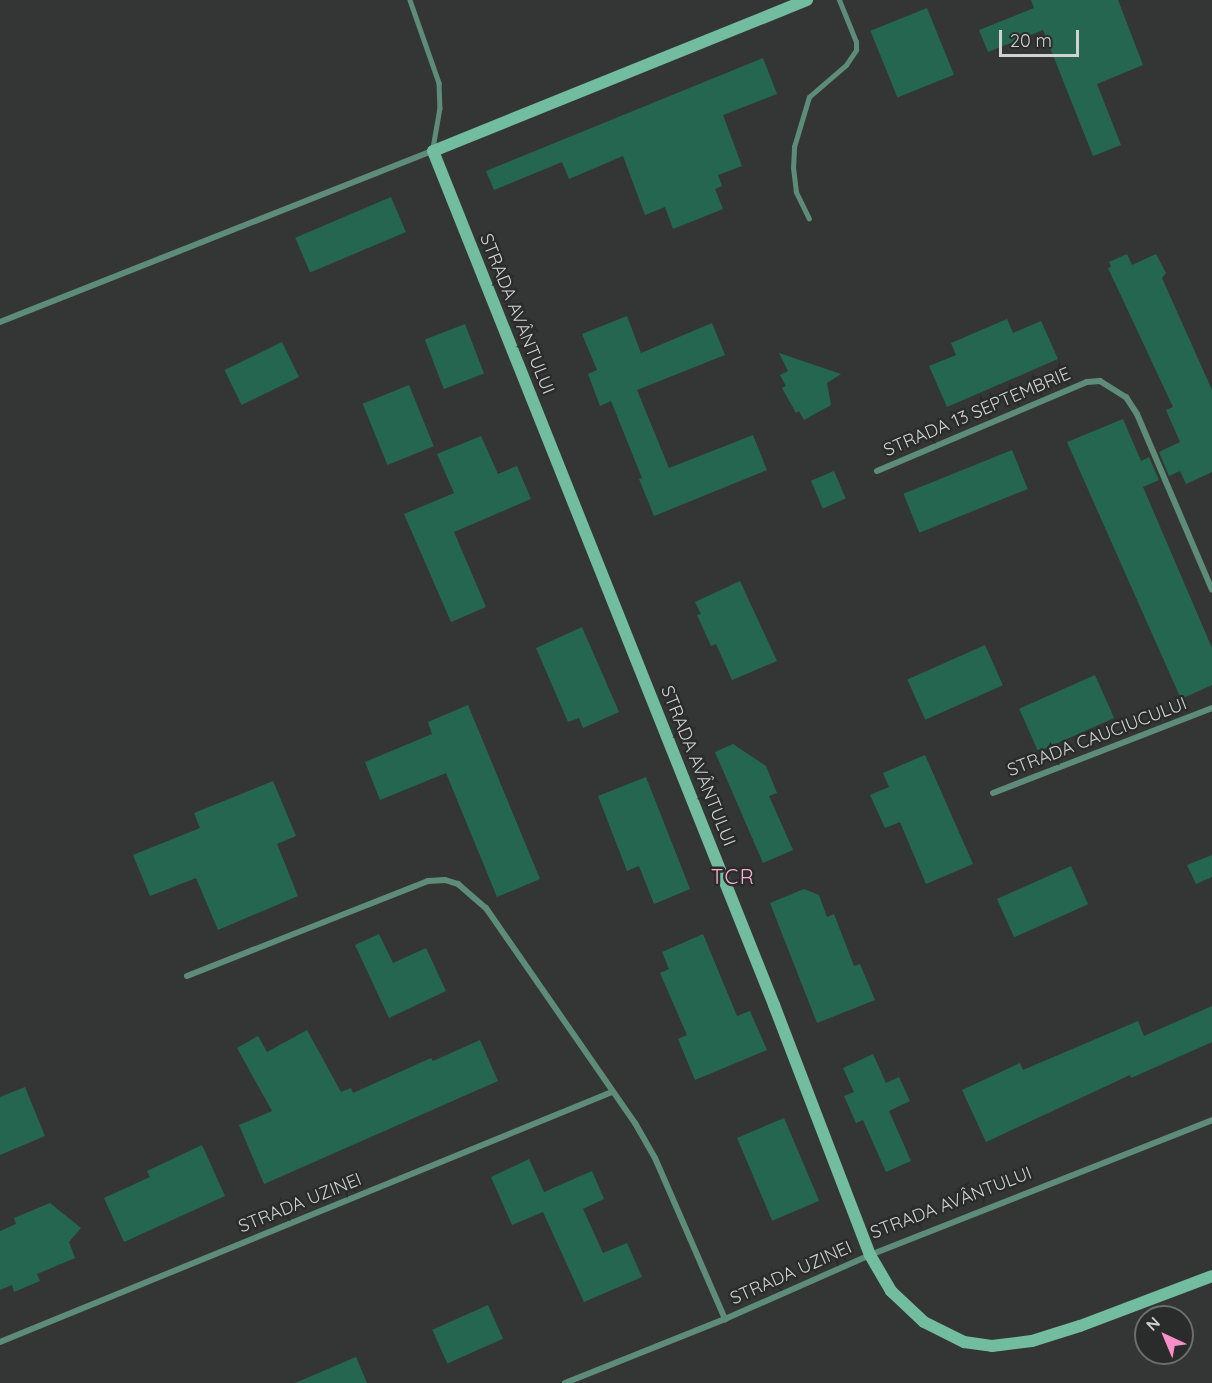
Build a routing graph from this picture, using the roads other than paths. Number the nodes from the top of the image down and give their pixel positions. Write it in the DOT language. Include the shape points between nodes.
graph roads {
  1 [pos="410,0"];
  2 [pos="807,0"];
  3 [pos="838,0"];
  4 [pos="433,151"];
  5 [pos="808,219"];
  6 [pos="0,322"];
  7 [pos="877,471"];
  8 [pos="1212,590"];
  9 [pos="1212,708"];
  10 [pos="993,793"];
  11 [pos="187,976"];
  12 [pos="612,1092"];
  13 [pos="1212,1120"];
  14 [pos="870,1255"];
  15 [pos="1212,1276"];
  16 [pos="725,1319"];
  17 [pos="0,1341"];
  18 [pos="565,1383"];
  1 -- 4 [label="lane" via="439,83 441,108"];
  2 -- 4 [label="main road"];
  3 -- 5 [label="lane" via="856,50 846,65 809,97 794,147 796,192"];
  4 -- 6 [label="street"];
  4 -- 14 [label="main road, STRADA AVÂNTULUI"];
  7 -- 8 [label="street, STRADA 13 SEPTEMBRIE" via="1087,382 1100,381 1126,397 1137,414"];
  9 -- 10 [label="street, STRADA CAUCIUCULUI"];
  11 -- 12 [label="street, STRADA UZINEI" via="428,881 444,880 472,893 486,908"];
  12 -- 16 [label="street, STRADA UZINEI" via="656,1158"];
  12 -- 17 [label="street, STRADA UZINEI"];
  13 -- 14 [label="street, STRADA AVÂNTULUI"];
  14 -- 15 [label="main road" via="891,1291 924,1322 964,1342 992,1346 1032,1341 1080,1326"];
  14 -- 16 [label="street, STRADA UZINEI"];
  16 -- 18 [label="street, STRADA UZINEI"];
}
